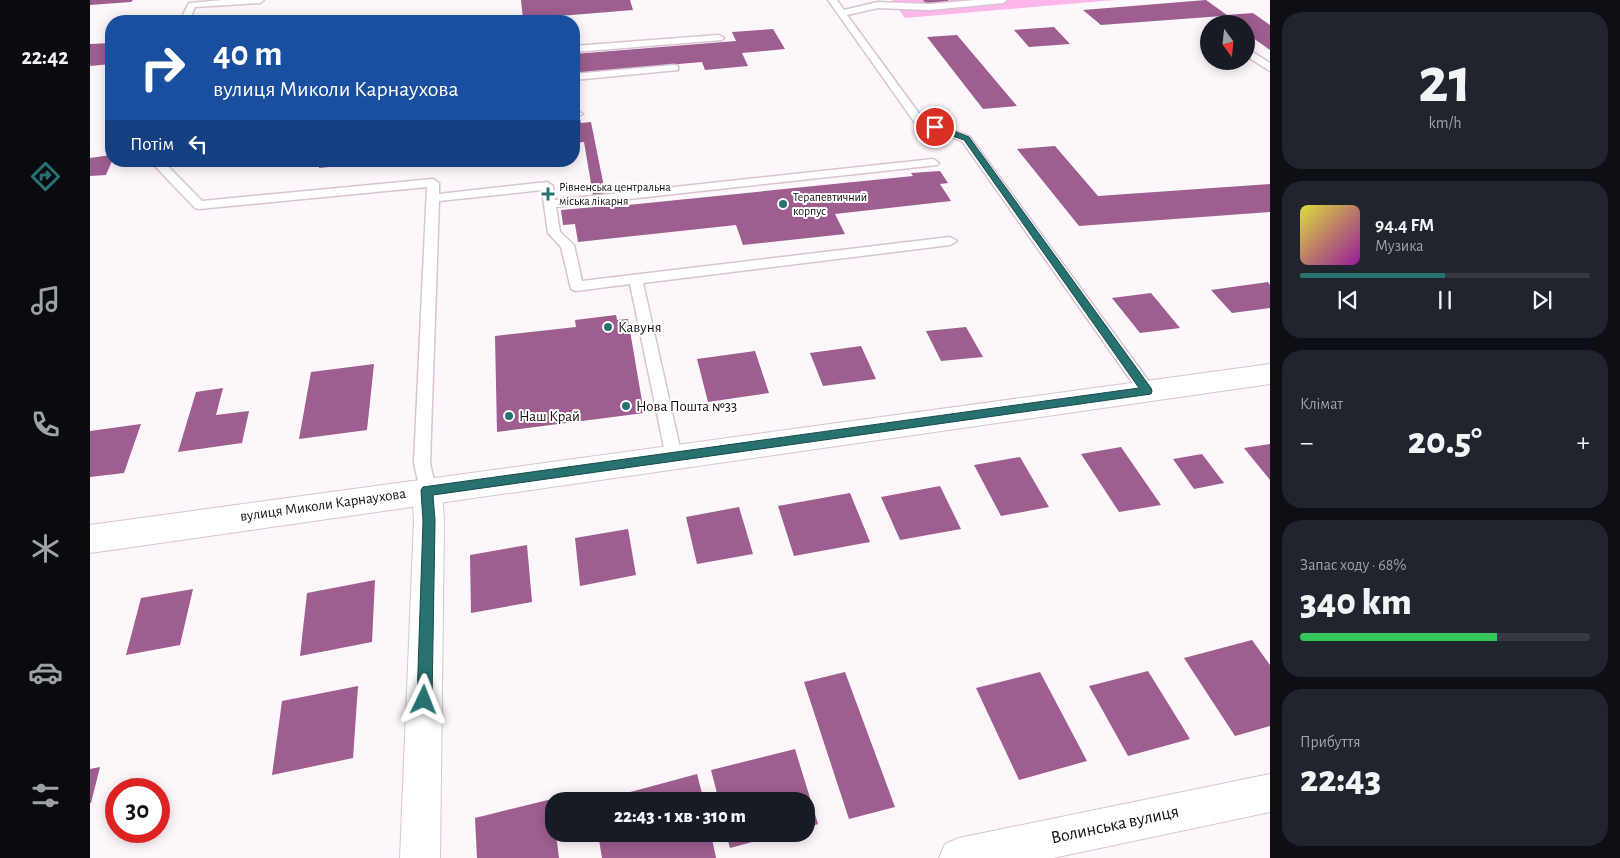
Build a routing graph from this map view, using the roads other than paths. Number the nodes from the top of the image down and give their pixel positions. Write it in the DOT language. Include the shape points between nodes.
graph roads {
  1 [pos="260,0"];
  2 [pos="832,0"];
  3 [pos="1003,0"];
  4 [pos="842,13"];
  5 [pos="188,15"];
  6 [pos="720,38"];
  7 [pos="580,50"];
  8 [pos="1255,57"];
  9 [pos="674,68"];
  10 [pos="1270,68"];
  11 [pos="580,76"];
  12 [pos="933,163"];
  13 [pos="162,167"];
  14 [pos="433,198"];
  15 [pos="550,204"];
  16 [pos="950,241"];
  17 [pos="636,280"];
  18 [pos="1270,374"];
  19 [pos="1147,391"];
  20 [pos="674,457"];
  21 [pos="427,490"];
  22 [pos="90,538"];
  23 [pos="1270,793"];
  24 [pos="1055,848"];
  25 [pos="420,858"];
  26 [pos="960,858"];
  1 -- 5 [label="lane" via="192,5"];
  2 -- 4 [label="lane"];
  3 -- 4 [label="lane" via="930,7 878,5"];
  4 -- 19 [label="lane" via="919,121 966,139"];
  6 -- 7 [label="lane"];
  8 -- 10 [label="lane"];
  9 -- 11 [label="lane"];
  12 -- 15 [label="lane"];
  13 -- 14 [label="lane" via="199,206 433,183"];
  14 -- 15 [label="lane" via="547,186"];
  14 -- 21 [label="lane" via="422,463"];
  15 -- 17 [label="lane" via="554,233 567,245 576,286"];
  16 -- 17 [label="lane"];
  17 -- 20 [label="lane"];
  18 -- 19 [label="main road, вулиця Миколи Карнаухова"];
  19 -- 20 [label="main road, вулиця Миколи Карнаухова"];
  20 -- 21 [label="main road, вулиця Миколи Карнаухова"];
  21 -- 22 [label="main road, вулиця Миколи Карнаухова"];
  21 -- 25 [label="main road" via="429,521"];
  23 -- 24 [label="main road, Волинська вулиця"];
  24 -- 26 [label="main road, Волинська вулиця"];
}
